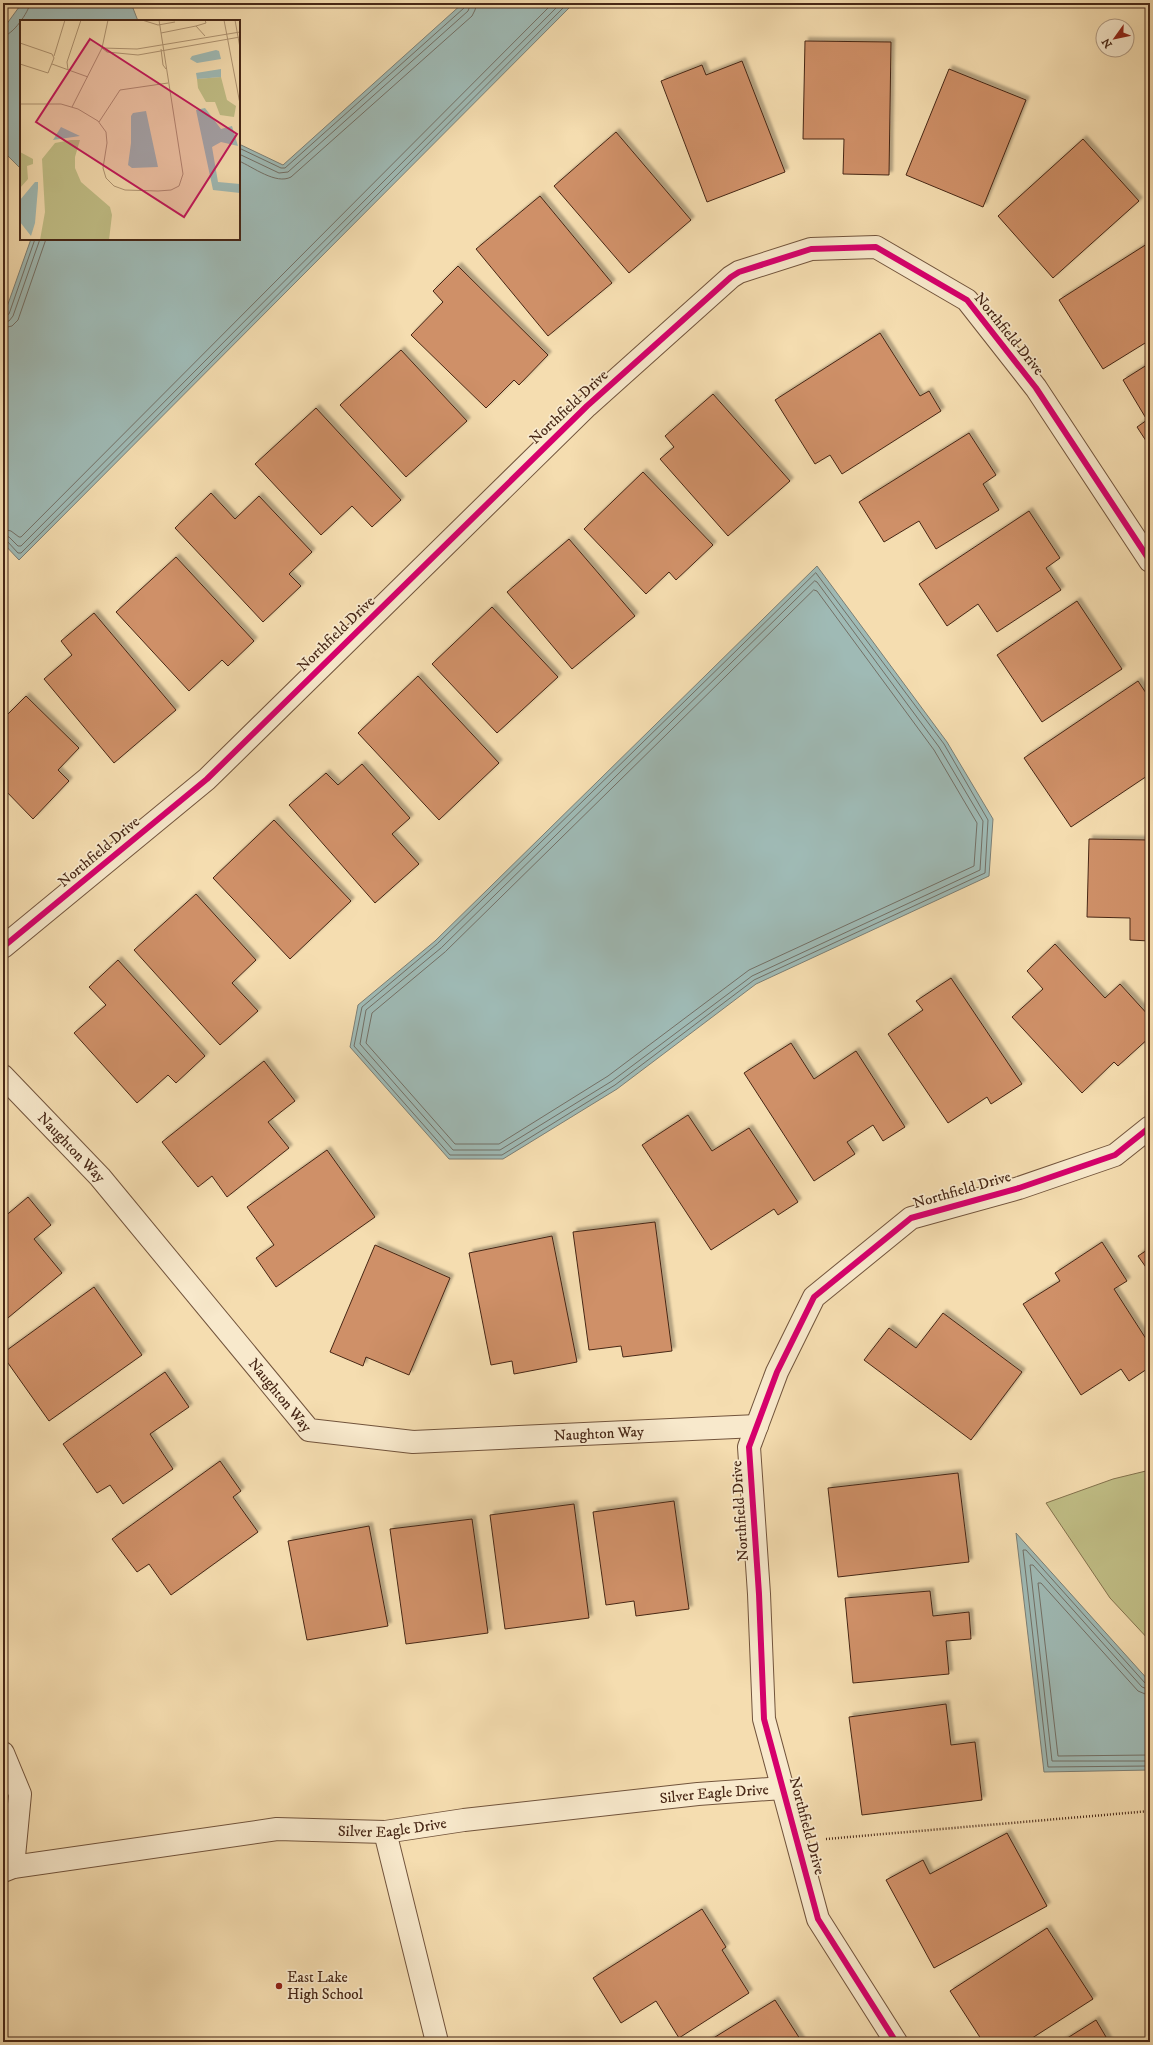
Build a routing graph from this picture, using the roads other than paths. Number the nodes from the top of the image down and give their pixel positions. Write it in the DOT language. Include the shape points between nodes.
graph roads {
  1 [pos="1150,561"];
  2 [pos="3,948"];
  3 [pos="3,1076"];
  4 [pos="1150,1127"];
  5 [pos="757,1426"];
  6 [pos="3,1753"];
  7 [pos="783,1788"];
  8 [pos="386,1832"];
  9 [pos="6,1865"];
  10 [pos="437,2042"];
  11 [pos="896,2042"];
  1 -- 2 [label="street, Northfield Drive" via="1036,388 968,300 876,247 811,249 739,272 587,406 207,779"];
  3 -- 5 [label="street, Naughton Way" via="100,1177 308,1430 413,1442"];
  4 -- 5 [label="street, Northfield Drive" via="1115,1155 1019,1188 911,1218 814,1297 777,1372"];
  5 -- 7 [label="street, Northfield Drive" via="749,1447 764,1719"];
  6 -- 9 [label="street" via="20,1794"];
  7 -- 8 [label="street, Silver Eagle Drive" via="698,1794 464,1820"];
  7 -- 11 [label="street, Northfield Drive" via="818,1919"];
  8 -- 9 [label="street, Silver Eagle Drive" via="277,1829"];
  8 -- 10 [label="street"];
}
